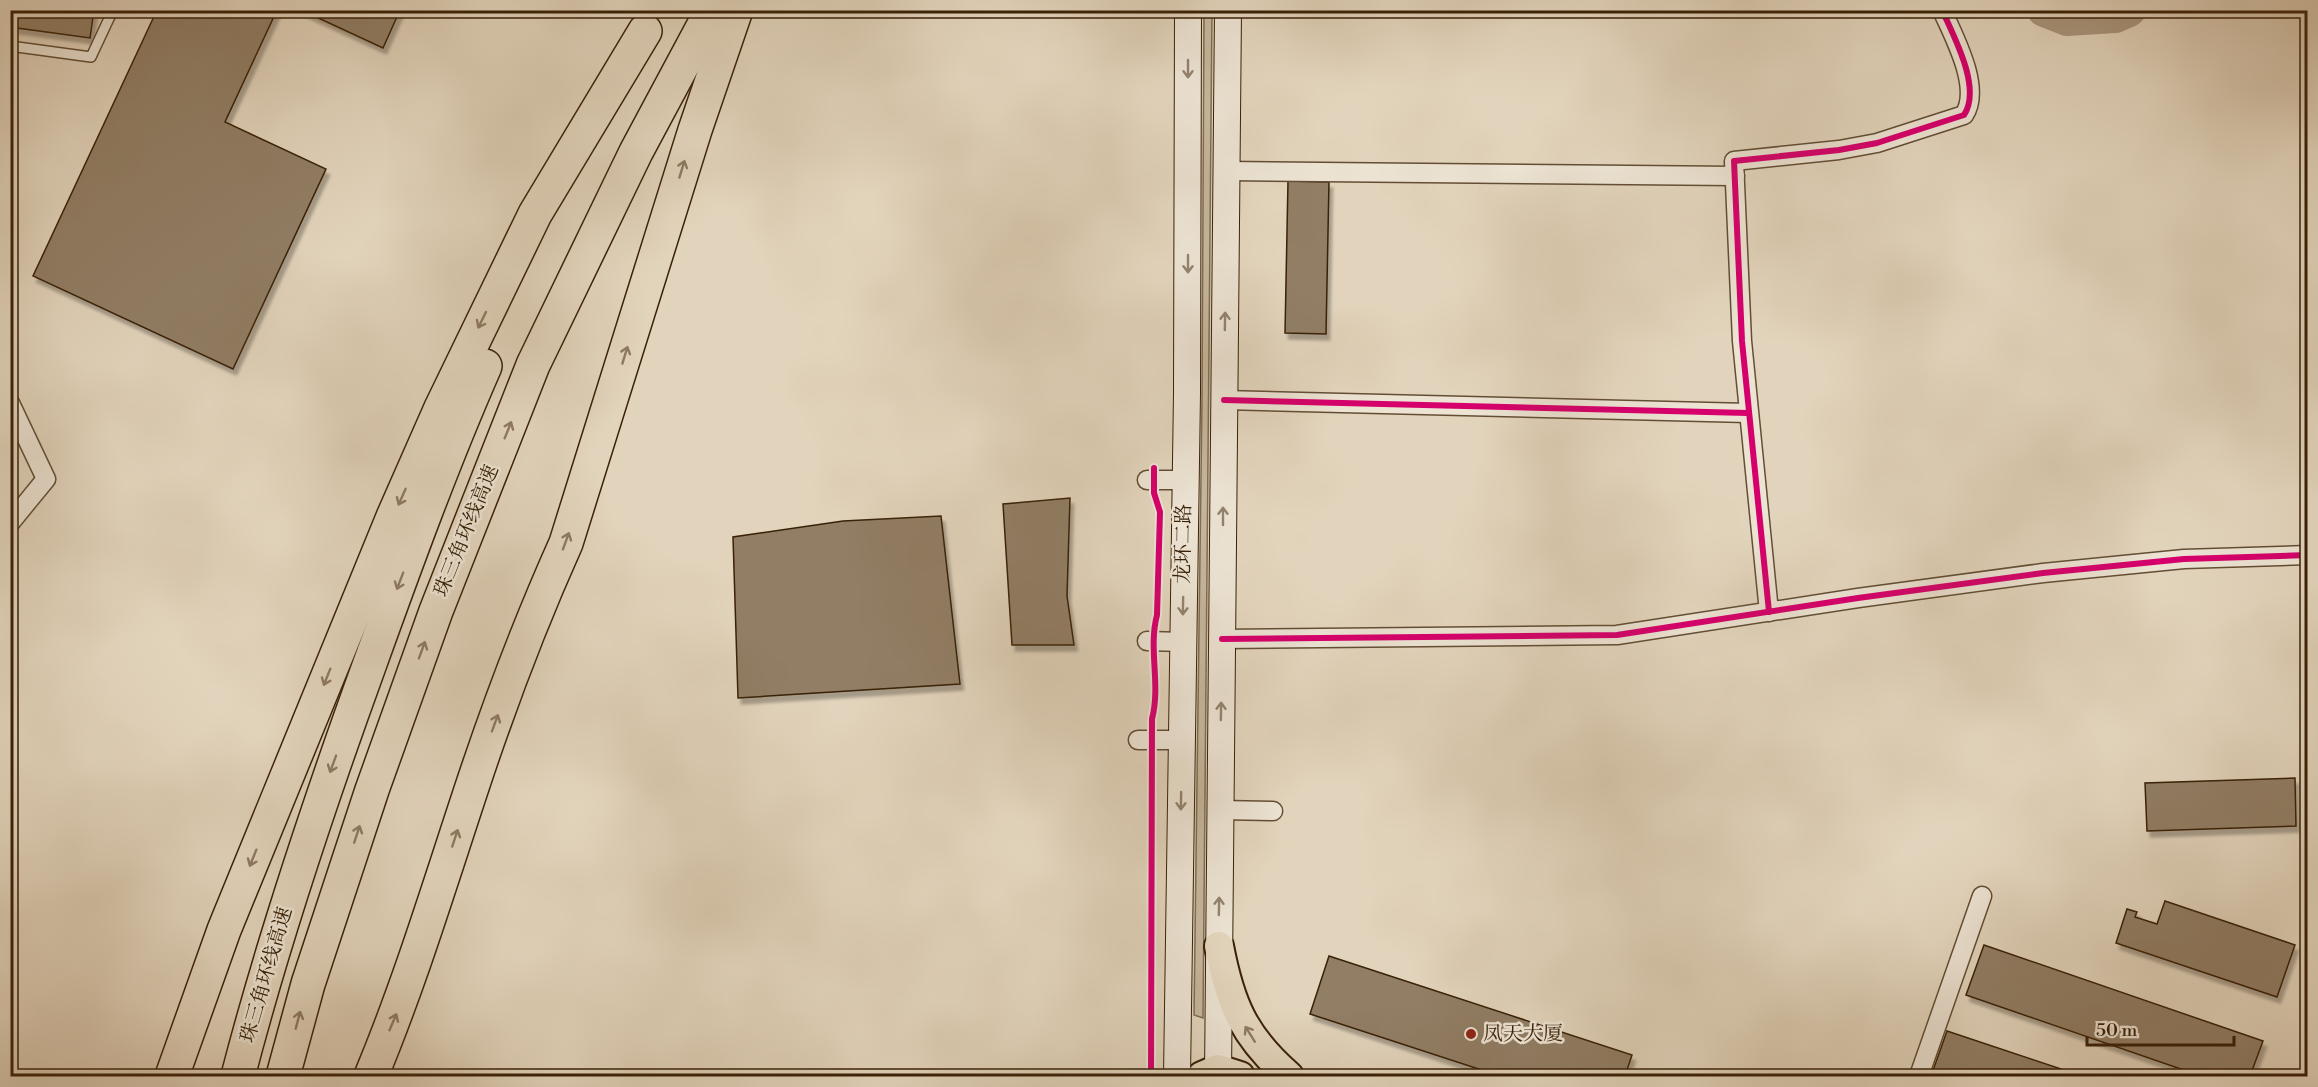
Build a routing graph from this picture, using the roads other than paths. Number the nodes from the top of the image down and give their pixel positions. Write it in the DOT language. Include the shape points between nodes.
graph roads {
  1 [pos="113,10"];
  2 [pos="712,10"];
  3 [pos="736,10"];
  4 [pos="1188,10"];
  5 [pos="1228,10"];
  6 [pos="1942,10"];
  7 [pos="650,21"];
  8 [pos="10,46"];
  9 [pos="1227,171"];
  10 [pos="1735,176"];
  11 [pos="1224,400"];
  12 [pos="10,403"];
  13 [pos="1748,413"];
  14 [pos="1147,480"];
  15 [pos="1184,480"];
  16 [pos="10,523"];
  17 [pos="2307,555"];
  18 [pos="1769,612"];
  19 [pos="1222,639"];
  20 [pos="1147,641"];
  21 [pos="1183,642"];
  22 [pos="1138,740"];
  23 [pos="1183,740"];
  24 [pos="1220,810"];
  25 [pos="1273,811"];
  26 [pos="1982,896"];
  27 [pos="1219,946"];
  28 [pos="1220,1075"];
  29 [pos="172,1077"];
  30 [pos="238,1077"];
  31 [pos="282,1077"];
  32 [pos="370,1077"];
  33 [pos="1178,1077"];
  34 [pos="1289,1077"];
  35 [pos="1919,1077"];
  1 -- 8 [label="lane" via="91,57"];
  31 -- 2 [label="highway, 珠三角环线高速, one-way" via="308,984 372,790 436,610 533,365 636,152"];
  32 -- 3 [label="highway, one-way" via="397,1013 475,778 539,604 566,543 694,130"];
  4 -- 15 [label="main road, 龙环二路, one-way"];
  5 -- 9 [label="main road, 龙环二路"];
  6 -- 10 [label="street" via="1967,70 1964,115 1877,143 1734,161"];
  7 -- 29 [label="highway, one-way" via="535,214 441,408 228,919"];
  7 -- 30 [label="highway, 珠三角环线高速, one-way" via="551,220 483,373 397,586 282,921"];
  9 -- 10 [label="street"];
  11 -- 9 [label="main road, 龙环二路, one-way"];
  10 -- 13 [label="street"];
  11 -- 13 [label="street"];
  19 -- 11 [label="main road, 龙环二路, one-way"];
  12 -- 16 [label="street" via="46,479"];
  13 -- 18 [label="street"];
  14 -- 15 [label="street"];
  15 -- 21 [label="main road, 龙环二路, one-way"];
  17 -- 18 [label="street" via="2132,564"];
  18 -- 19 [label="street" via="1617,635"];
  24 -- 19 [label="main road, 龙环二路, one-way"];
  20 -- 21 [label="street"];
  21 -- 23 [label="main road, 龙环二路"];
  22 -- 23 [label="street"];
  23 -- 33 [label="main road, 龙环二路, one-way"];
  24 -- 25 [label="street"];
  27 -- 24 [label="main road, 龙环二路, one-way"];
  26 -- 35 [label="street"];
  27 -- 28 [label="main road, 龙环二路"];
  34 -- 27 [label="main road, one-way" via="1249,1034 1229,990"];
}
